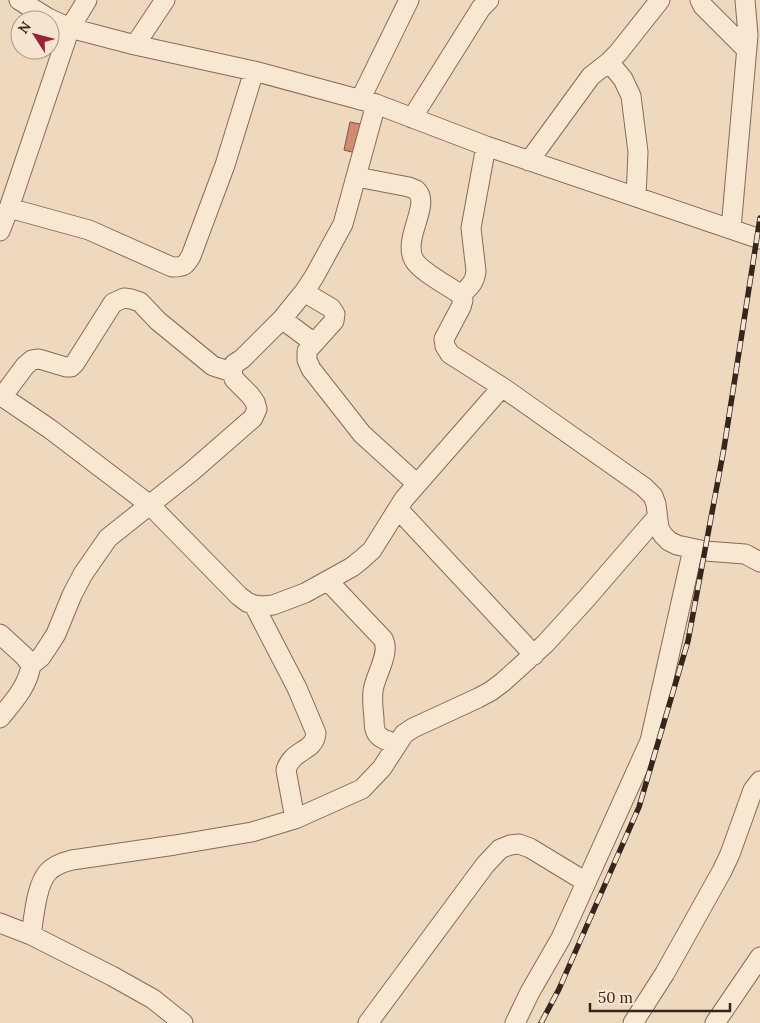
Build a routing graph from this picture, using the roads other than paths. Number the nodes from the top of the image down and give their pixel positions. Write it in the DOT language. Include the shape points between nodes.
graph roads {
  1 [pos="19,0"];
  2 [pos="87,0"];
  3 [pos="165,0"];
  4 [pos="409,0"];
  5 [pos="488,0"];
  6 [pos="660,0"];
  7 [pos="700,0"];
  8 [pos="745,0"];
  9 [pos="70,28"];
  10 [pos="135,45"];
  11 [pos="746,50"];
  12 [pos="609,62"];
  13 [pos="254,71"];
  14 [pos="368,102"];
  15 [pos="412,118"];
  16 [pos="486,146"];
  17 [pos="529,161"];
  18 [pos="356,177"];
  19 [pos="636,197"];
  20 [pos="9,208"];
  21 [pos="731,229"];
  22 [pos="0,231"];
  23 [pos="760,239"];
  24 [pos="304,292"];
  25 [pos="461,295"];
  26 [pos="282,319"];
  27 [pos="314,343"];
  28 [pos="232,372"];
  29 [pos="502,387"];
  30 [pos="1,396"];
  31 [pos="417,484"];
  32 [pos="150,505"];
  33 [pos="398,509"];
  34 [pos="658,516"];
  35 [pos="693,549"];
  36 [pos="760,562"];
  37 [pos="328,581"];
  38 [pos="254,605"];
  39 [pos="0,634"];
  40 [pos="534,655"];
  41 [pos="31,665"];
  42 [pos="0,718"];
  43 [pos="397,744"];
  44 [pos="760,781"];
  45 [pos="295,819"];
  46 [pos="586,882"];
  47 [pos="0,922"];
  48 [pos="31,935"];
  49 [pos="760,957"];
  50 [pos="174,1021"];
  51 [pos="368,1023"];
  52 [pos="515,1023"];
  53 [pos="633,1023"];
  54 [pos="715,1023"];
  1 -- 9 [label="street"];
  2 -- 9 [label="street"];
  3 -- 10 [label="street"];
  4 -- 14 [label="street"];
  5 -- 15 [label="street"];
  6 -- 12 [label="street"];
  7 -- 11 [label="street"];
  8 -- 11 [label="street"];
  9 -- 10 [label="street"];
  9 -- 20 [label="street"];
  10 -- 13 [label="street"];
  11 -- 21 [label="street"];
  12 -- 17 [label="street" via="591,76"];
  12 -- 19 [label="street" via="623,79 631,96 638,146"];
  13 -- 14 [label="street"];
  13 -- 20 [label="street" via="226,165 186,265 172,267 89,230"];
  14 -- 15 [label="street"];
  14 -- 18 [label="street"];
  15 -- 16 [label="street"];
  16 -- 17 [label="street"];
  16 -- 25 [label="street" via="471,228 475,278"];
  17 -- 19 [label="street"];
  18 -- 24 [label="street" via="343,224"];
  18 -- 25 [label="street" via="416,190 422,204 411,252 421,268"];
  19 -- 21 [label="street"];
  20 -- 22 [label="street"];
  21 -- 23 [label="street"];
  24 -- 26 [label="street"];
  24 -- 27 [label="street" via="331,308 335,314 334,321"];
  25 -- 29 [label="street" via="461,307 444,339 445,346 450,354"];
  26 -- 27 [label="street"];
  26 -- 28 [label="street" via="234,364"];
  27 -- 31 [label="street" via="307,351 312,369 362,434"];
  28 -- 30 [label="street" via="213,366 140,302 124,298 113,303 71,367 32,360"];
  28 -- 32 [label="street" via="234,379 255,402 253,418"];
  29 -- 31 [label="street"];
  29 -- 34 [label="street" via="644,487 653,496"];
  30 -- 32 [label="street"];
  31 -- 33 [label="street"];
  32 -- 38 [label="street" via="239,596"];
  32 -- 41 [label="street" via="108,538 83,574 56,634"];
  33 -- 37 [label="street" via="372,550"];
  33 -- 40 [label="street"];
  34 -- 35 [label="street" via="663,536 677,545"];
  34 -- 40 [label="street"];
  35 -- 36 [label="street" via="745,554"];
  35 -- 46 [label="street" via="650,741"];
  37 -- 38 [label="street" via="273,605"];
  37 -- 43 [label="street" via="386,643 372,693 374,723 380,737"];
  38 -- 45 [label="street" via="297,688 316,733 312,745 293,757 286,770"];
  39 -- 41 [label="street"];
  40 -- 43 [label="street" via="491,691 413,728"];
  41 -- 42 [label="street" via="23,687"];
  43 -- 45 [label="street" via="382,768 362,788"];
  44 -- 53 [label="street" via="753,790 722,871"];
  45 -- 48 [label="street" via="252,832 63,862 49,870 42,882"];
  46 -- 51 [label="street" via="530,848 519,844 500,849"];
  46 -- 52 [label="street"];
  47 -- 48 [label="street"];
  48 -- 50 [label="street" via="153,999"];
  49 -- 54 [label="street"];
}
